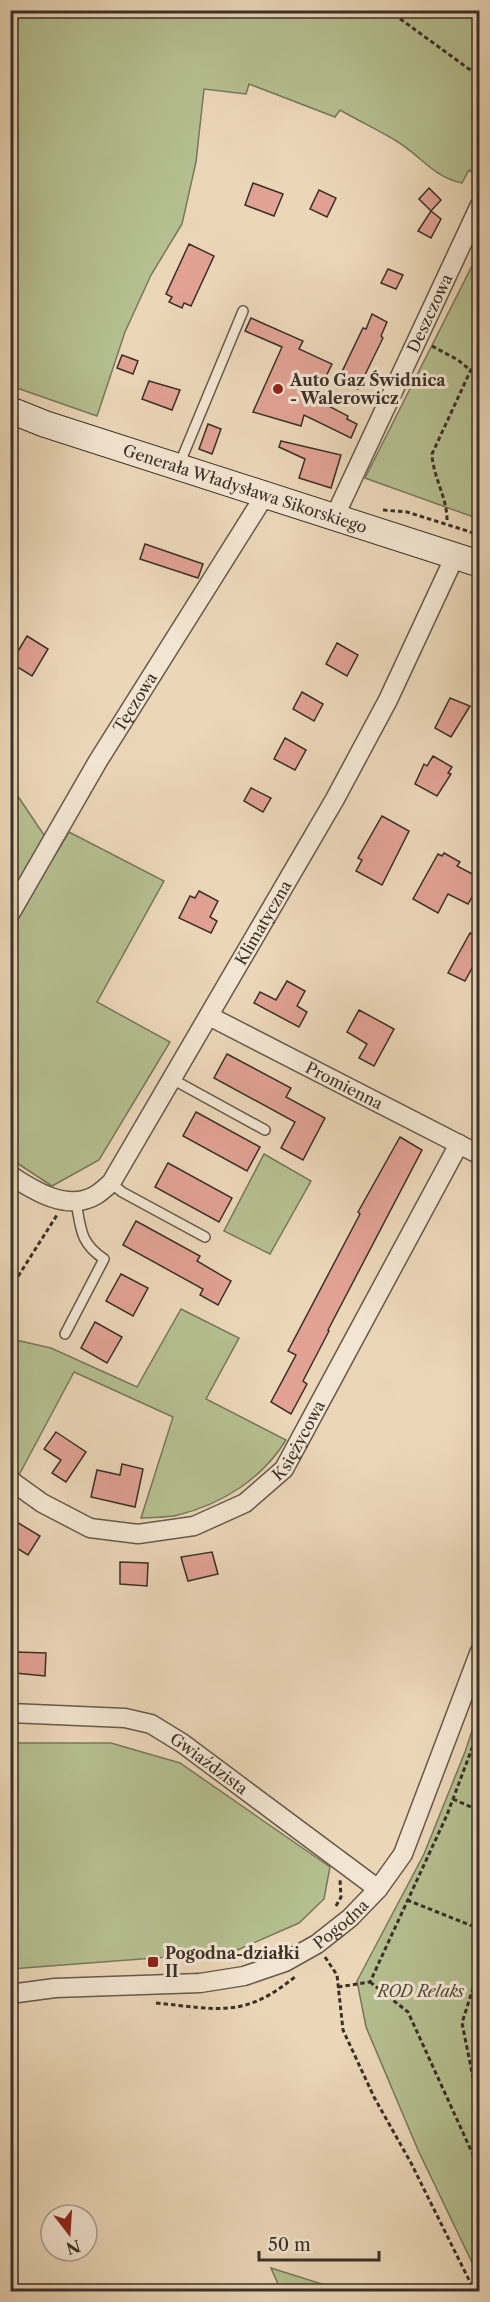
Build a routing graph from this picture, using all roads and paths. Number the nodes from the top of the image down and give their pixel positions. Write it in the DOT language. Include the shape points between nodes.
graph roads {
  1 [pos="388,10"];
  2 [pos="480,77"];
  3 [pos="480,205"];
  4 [pos="243,311"];
  5 [pos="417,339"];
  6 [pos="480,350"];
  7 [pos="469,371"];
  8 [pos="480,378"];
  9 [pos="10,410"];
  10 [pos="178,468"];
  11 [pos="262,500"];
  12 [pos="375,509"];
  13 [pos="334,518"];
  14 [pos="447,520"];
  15 [pos="480,535"];
  16 [pos="455,556"];
  17 [pos="480,564"];
  18 [pos="10,914"];
  19 [pos="209,1016"];
  20 [pos="172,1079"];
  21 [pos="265,1130"];
  22 [pos="459,1144"];
  23 [pos="480,1155"];
  24 [pos="10,1175"];
  25 [pos="111,1183"];
  26 [pos="69,1201"];
  27 [pos="205,1237"];
  28 [pos="10,1289"];
  29 [pos="65,1334"];
  30 [pos="10,1480"];
  31 [pos="480,1651"];
  32 [pos="10,1713"];
  33 [pos="480,1727"];
  34 [pos="453,1799"];
  35 [pos="480,1811"];
  36 [pos="378,1889"];
  37 [pos="407,1900"];
  38 [pos="480,1929"];
  39 [pos="323,1953"];
  40 [pos="480,1966"];
  41 [pos="301,1973"];
  42 [pos="370,1982"];
  43 [pos="338,1987"];
  44 [pos="10,1994"];
  45 [pos="151,2002"];
  46 [pos="480,2112"];
  47 [pos="480,2170"];
  48 [pos="475,2292"];
  1 -- 2 [label="path"];
  3 -- 5 [label="street, Deszczowa"];
  4 -- 10 [label="lane"];
  5 -- 7 [label="path" via="458,360"];
  5 -- 13 [label="street, Deszczowa"];
  6 -- 7 [label="path"];
  7 -- 8 [label="path"];
  7 -- 14 [label="path" via="432,453"];
  9 -- 10 [label="street, Generała Władysława Sikorskiego"];
  10 -- 11 [label="street, Generała Władysława Sikorskiego"];
  11 -- 13 [label="street, Generała Władysława Sikorskiego"];
  11 -- 18 [label="street, Tęczowa" via="98,761"];
  12 -- 15 [label="path" via="407,512"];
  13 -- 16 [label="street, Generała Władysława Sikorskiego"];
  16 -- 17 [label="street, Generała Władysława Sikorskiego"];
  16 -- 19 [label="street, Klimatyczna" via="383,710"];
  19 -- 20 [label="street, Klimatyczna"];
  19 -- 22 [label="street, Promienna"];
  20 -- 21 [label="lane"];
  20 -- 25 [label="street, Klimatyczna"];
  22 -- 23 [label="street, Promienna"];
  22 -- 30 [label="street, Księżycowa" via="284,1469 245,1503 194,1526 138,1534 90,1528 42,1503"];
  24 -- 26 [label="street" via="37,1191"];
  25 -- 26 [label="street, Klimatyczna" via="95,1196"];
  25 -- 27 [label="lane"];
  26 -- 28 [label="path"];
  26 -- 29 [label="lane" via="91,1250 104,1259"];
  31 -- 36 [label="street, Pogodna" via="403,1854"];
  32 -- 36 [label="street, Gwiaździsta" via="125,1718 151,1724"];
  33 -- 34 [label="path"];
  34 -- 35 [label="path"];
  34 -- 37 [label="path"];
  36 -- 39 [label="street, Pogodna"];
  37 -- 38 [label="path"];
  37 -- 42 [label="path"];
  39 -- 43 [label="path" via="337,1975"];
  39 -- 44 [label="street, Pogodna" via="244,1976 200,1983 55,1988"];
  40 -- 46 [label="path" via="462,2023"];
  41 -- 45 [label="path" via="260,2001 235,2008"];
  42 -- 43 [label="path"];
  42 -- 47 [label="path" via="408,2012"];
  43 -- 48 [label="path" via="343,2030"];
}
